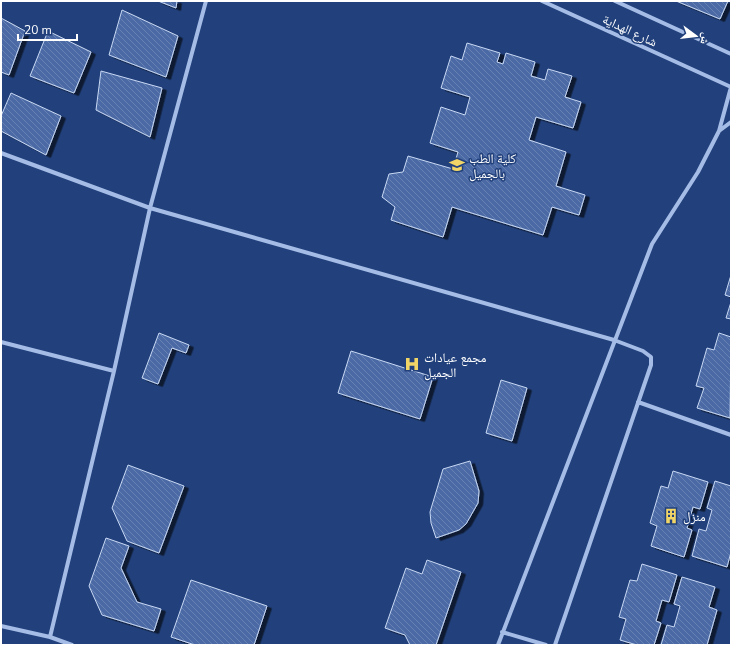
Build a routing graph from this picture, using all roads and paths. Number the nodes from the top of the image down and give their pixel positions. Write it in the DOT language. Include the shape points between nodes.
graph roads {
  1 [pos="206,1"];
  2 [pos="542,1"];
  3 [pos="615,1"];
  4 [pos="731,54"];
  5 [pos="731,87"];
  6 [pos="731,122"];
  7 [pos="719,131"];
  8 [pos="1,153"];
  9 [pos="150,208"];
  10 [pos="614,340"];
  11 [pos="1,342"];
  12 [pos="114,371"];
  13 [pos="638,402"];
  14 [pos="731,435"];
  15 [pos="1,626"];
  16 [pos="502,632"];
  17 [pos="50,637"];
  18 [pos="72,645"];
  19 [pos="498,645"];
  20 [pos="546,645"];
  21 [pos="555,645"];
  1 -- 9 [label="street"];
  2 -- 5 [label="street, شارع الهداية"];
  3 -- 4 [label="street, شارع الهداية"];
  5 -- 7 [label="street"];
  6 -- 7 [label="street"];
  7 -- 10 [label="street" via="698,172 652,244"];
  8 -- 9 [label="street"];
  9 -- 10 [label="street"];
  9 -- 12 [label="street"];
  10 -- 13 [label="street" via="643,351 651,357 651,365"];
  10 -- 16 [label="street"];
  11 -- 12 [label="street"];
  12 -- 17 [label="street"];
  13 -- 14 [label="street"];
  13 -- 21 [label="street"];
  15 -- 17 [label="street"];
  16 -- 19 [label="street"];
  16 -- 20 [label="street"];
  17 -- 18 [label="street"];
}
